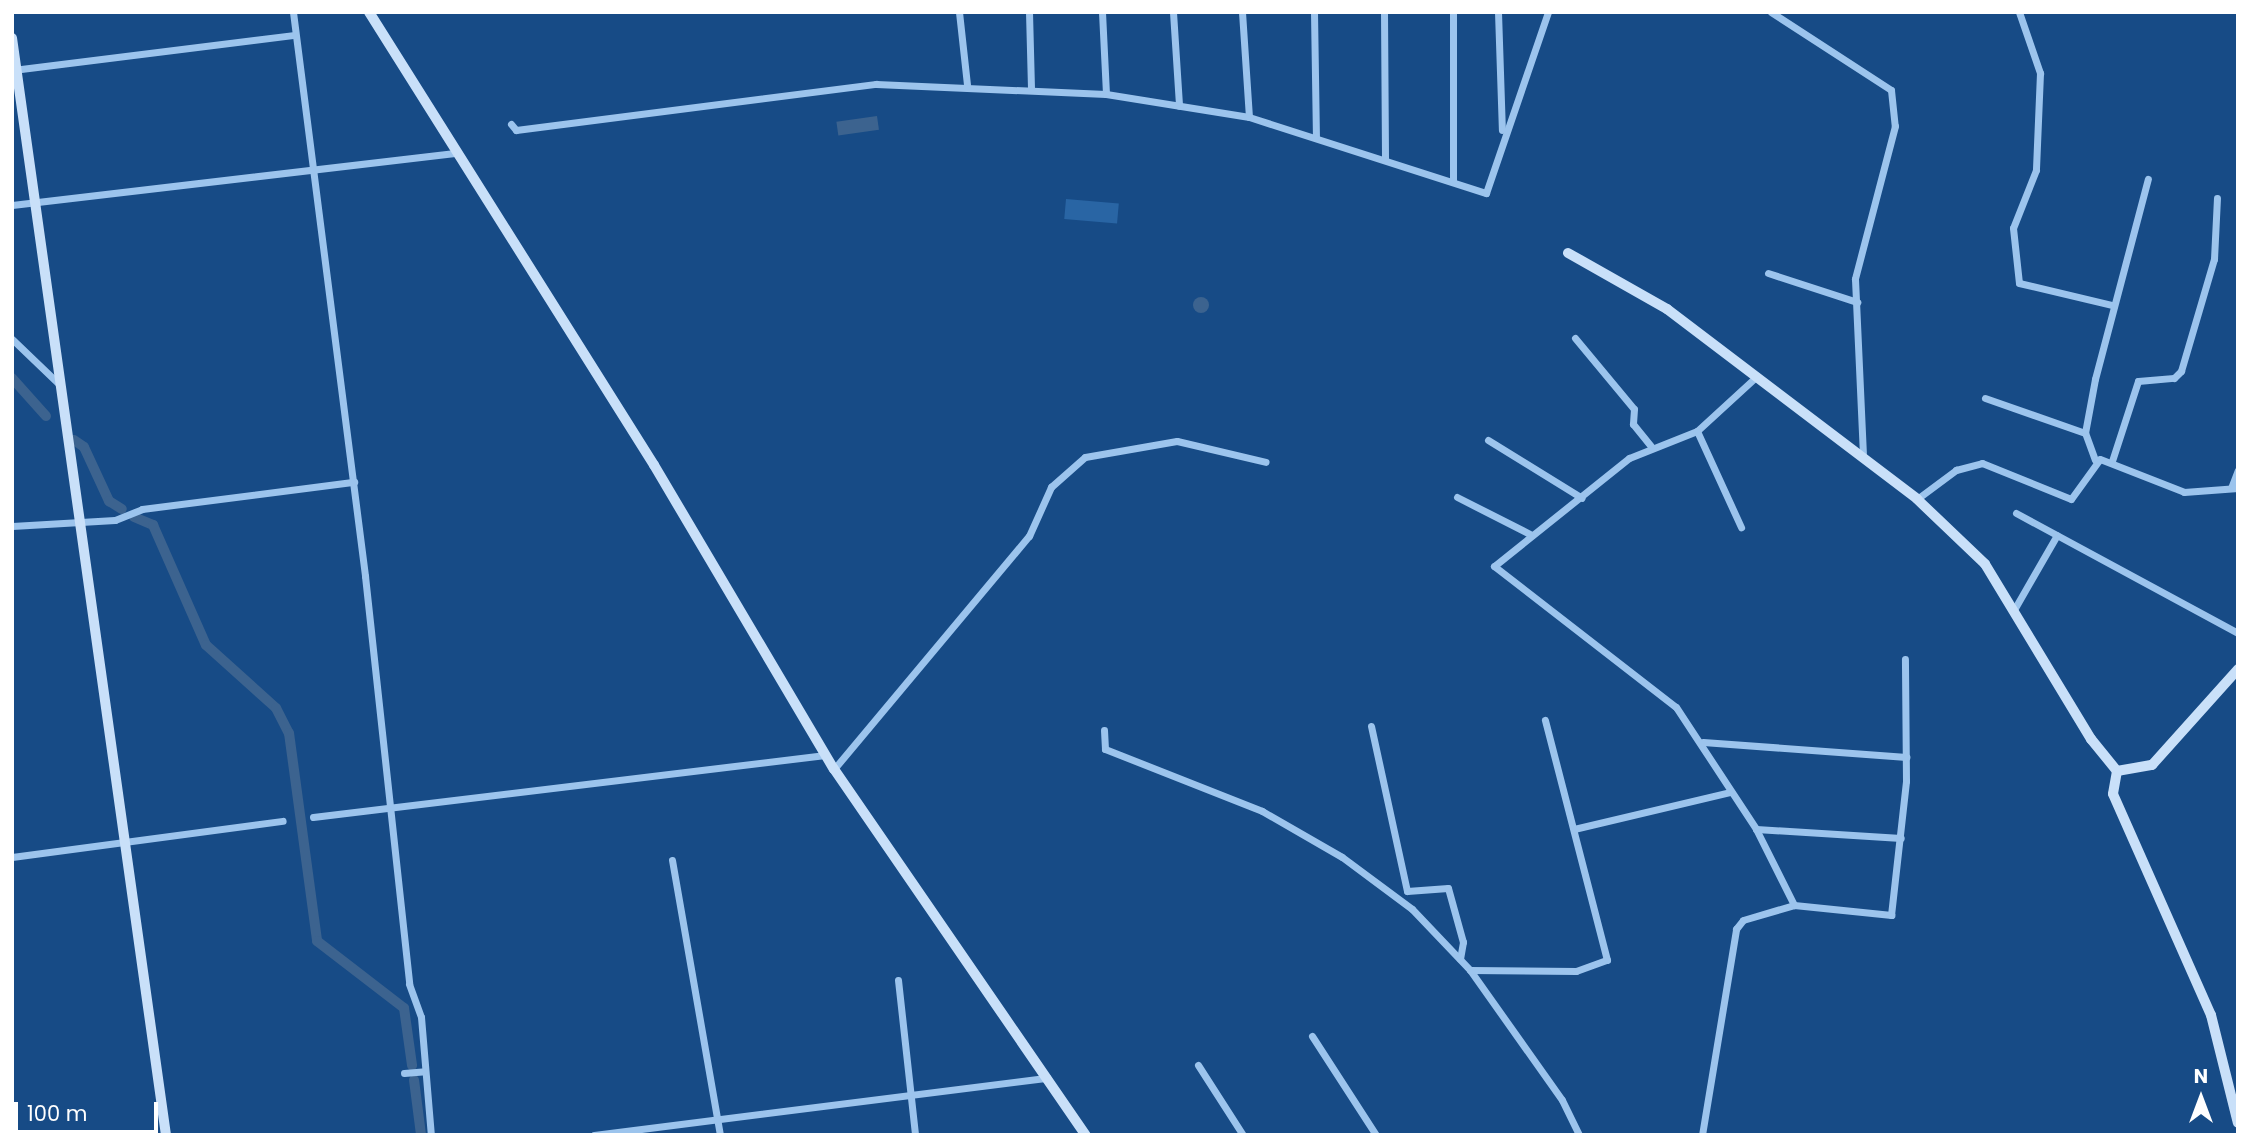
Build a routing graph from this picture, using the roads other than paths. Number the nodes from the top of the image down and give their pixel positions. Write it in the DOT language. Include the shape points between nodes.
graph roads {
  1 [pos="293,12"];
  2 [pos="369,12"];
  3 [pos="960,12"];
  4 [pos="1029,12"];
  5 [pos="1102,12"];
  6 [pos="1173,12"];
  7 [pos="1242,12"];
  8 [pos="1314,12"];
  9 [pos="1384,12"];
  10 [pos="1453,12"];
  11 [pos="1498,12"];
  12 [pos="1548,12"];
  13 [pos="1771,12"];
  14 [pos="2019,12"];
  15 [pos="295,35"];
  16 [pos="12,38"];
  17 [pos="15,70"];
  18 [pos="967,85"];
  19 [pos="1031,89"];
  20 [pos="1106,94"];
  21 [pos="1179,106"];
  22 [pos="1249,117"];
  23 [pos="511,124"];
  24 [pos="1502,134"];
  25 [pos="1316,138"];
  26 [pos="457,153"];
  27 [pos="1385,159"];
  28 [pos="314,169"];
  29 [pos="2148,179"];
  30 [pos="1453,182"];
  31 [pos="2217,198"];
  32 [pos="36,202"];
  33 [pos="12,205"];
  34 [pos="1568,253"];
  35 [pos="1768,273"];
  36 [pos="1857,302"];
  37 [pos="2112,305"];
  38 [pos="1575,338"];
  39 [pos="12,339"];
  40 [pos="1758,376"];
  41 [pos="59,384"];
  42 [pos="1985,398"];
  43 [pos="1697,430"];
  44 [pos="2085,433"];
  45 [pos="1488,440"];
  46 [pos="1651,446"];
  47 [pos="1863,453"];
  48 [pos="2095,460"];
  49 [pos="2112,461"];
  50 [pos="1266,462"];
  51 [pos="2238,470"];
  52 [pos="354,482"];
  53 [pos="2234,488"];
  54 [pos="1457,497"];
  55 [pos="1581,498"];
  56 [pos="1917,499"];
  57 [pos="2016,513"];
  58 [pos="77,518"];
  59 [pos="12,526"];
  60 [pos="1741,527"];
  61 [pos="1532,535"];
  62 [pos="2057,536"];
  63 [pos="2015,608"];
  64 [pos="2238,633"];
  65 [pos="1905,659"];
  66 [pos="2238,669"];
  67 [pos="1545,720"];
  68 [pos="1371,726"];
  69 [pos="1104,730"];
  70 [pos="1703,742"];
  71 [pos="825,755"];
  72 [pos="1906,757"];
  73 [pos="834,769"];
  74 [pos="2118,771"];
  75 [pos="1730,792"];
  76 [pos="390,807"];
  77 [pos="313,817"];
  78 [pos="283,821"];
  79 [pos="1574,829"];
  80 [pos="1756,829"];
  81 [pos="1901,838"];
  82 [pos="123,842"];
  83 [pos="12,857"];
  84 [pos="672,860"];
  85 [pos="1794,905"];
  86 [pos="1460,959"];
  87 [pos="1469,970"];
  88 [pos="898,980"];
  89 [pos="1312,1036"];
  90 [pos="1198,1065"];
  91 [pos="425,1071"];
  92 [pos="404,1073"];
  93 [pos="1047,1078"];
  94 [pos="910,1096"];
  95 [pos="718,1119"];
  96 [pos="2238,1124"];
  97 [pos="1082,1131"];
  98 [pos="166,1135"];
  99 [pos="430,1135"];
  100 [pos="594,1135"];
  101 [pos="720,1135"];
  102 [pos="915,1135"];
  103 [pos="1243,1135"];
  104 [pos="1376,1135"];
  105 [pos="1579,1135"];
  106 [pos="1702,1135"];
  1 -- 15 [label="street"];
  2 -- 26 [label="street"];
  3 -- 18 [label="street"];
  4 -- 19 [label="street"];
  5 -- 20 [label="street"];
  6 -- 21 [label="street"];
  7 -- 22 [label="street"];
  8 -- 25 [label="street"];
  9 -- 27 [label="street"];
  10 -- 30 [label="street"];
  11 -- 24 [label="street"];
  12 -- 24 [label="street"];
  13 -- 36 [label="street" via="1891,90 1895,126 1869,214"];
  14 -- 37 [label="street" via="2040,73 2036,170 2013,228 2019,283"];
  15 -- 17 [label="street"];
  15 -- 28 [label="street"];
  16 -- 17 [label="street"];
  17 -- 32 [label="street"];
  18 -- 19 [label="street"];
  18 -- 23 [label="street" via="876,84 516,130"];
  19 -- 20 [label="street"];
  20 -- 21 [label="street"];
  21 -- 22 [label="street"];
  22 -- 25 [label="street"];
  24 -- 30 [label="street" via="1486,193"];
  25 -- 27 [label="street"];
  26 -- 28 [label="street"];
  26 -- 71 [label="street" via="654,465"];
  27 -- 30 [label="street"];
  28 -- 32 [label="street"];
  28 -- 52 [label="street"];
  29 -- 37 [label="street"];
  31 -- 49 [label="street" via="2214,259 2181,371 2175,378 2138,381"];
  32 -- 33 [label="street"];
  32 -- 41 [label="street"];
  34 -- 40 [label="street" via="1667,309"];
  35 -- 36 [label="street"];
  36 -- 47 [label="street"];
  37 -- 44 [label="street"];
  38 -- 46 [label="street" via="1634,408 1633,424"];
  39 -- 41 [label="street"];
  40 -- 43 [label="street"];
  40 -- 47 [label="street"];
  41 -- 58 [label="street"];
  42 -- 44 [label="street"];
  43 -- 46 [label="street"];
  43 -- 60 [label="street"];
  44 -- 48 [label="street"];
  45 -- 55 [label="street"];
  46 -- 55 [label="street"];
  47 -- 56 [label="street"];
  48 -- 49 [label="street"];
  48 -- 56 [label="street" via="2076,499 1982,463 1956,470"];
  49 -- 53 [label="street" via="2184,492"];
  50 -- 73 [label="street" via="1177,441 1085,457 1051,487 1029,536"];
  51 -- 53 [label="street"];
  52 -- 58 [label="street" via="142,509 115,520"];
  52 -- 76 [label="street"];
  54 -- 61 [label="street"];
  55 -- 61 [label="street"];
  56 -- 63 [label="street" via="1985,564"];
  57 -- 62 [label="street"];
  58 -- 59 [label="street"];
  58 -- 82 [label="street"];
  61 -- 70 [label="street" via="1496,561 1496,568 1643,675"];
  62 -- 63 [label="street"];
  62 -- 64 [label="street"];
  63 -- 74 [label="street" via="2091,739"];
  65 -- 72 [label="street"];
  66 -- 74 [label="street" via="2152,765"];
  67 -- 79 [label="street"];
  68 -- 86 [label="street" via="1408,891 1448,888 1463,942"];
  69 -- 86 [label="street" via="1105,749 1262,811 1342,856 1412,909"];
  70 -- 72 [label="street"];
  70 -- 75 [label="street"];
  71 -- 73 [label="street"];
  71 -- 76 [label="street"];
  72 -- 81 [label="street"];
  73 -- 93 [label="street"];
  74 -- 96 [label="street" via="2113,794 2211,1015"];
  75 -- 79 [label="street"];
  75 -- 80 [label="street"];
  76 -- 77 [label="street"];
  76 -- 91 [label="street" via="409,984 421,1017"];
  78 -- 82 [label="street"];
  79 -- 87 [label="street" via="1605,965 1522,973"];
  80 -- 81 [label="street"];
  80 -- 85 [label="street"];
  81 -- 85 [label="street" via="1891,915"];
  82 -- 83 [label="street"];
  82 -- 98 [label="street"];
  84 -- 95 [label="street"];
  85 -- 106 [label="street" via="1736,929"];
  86 -- 87 [label="street"];
  87 -- 105 [label="street" via="1562,1100"];
  88 -- 94 [label="street"];
  89 -- 104 [label="street"];
  90 -- 103 [label="street"];
  91 -- 92 [label="street"];
  91 -- 99 [label="street"];
  93 -- 94 [label="street"];
  93 -- 97 [label="street"];
  94 -- 95 [label="street"];
  94 -- 102 [label="street"];
  95 -- 100 [label="street"];
  95 -- 101 [label="street"];
}
